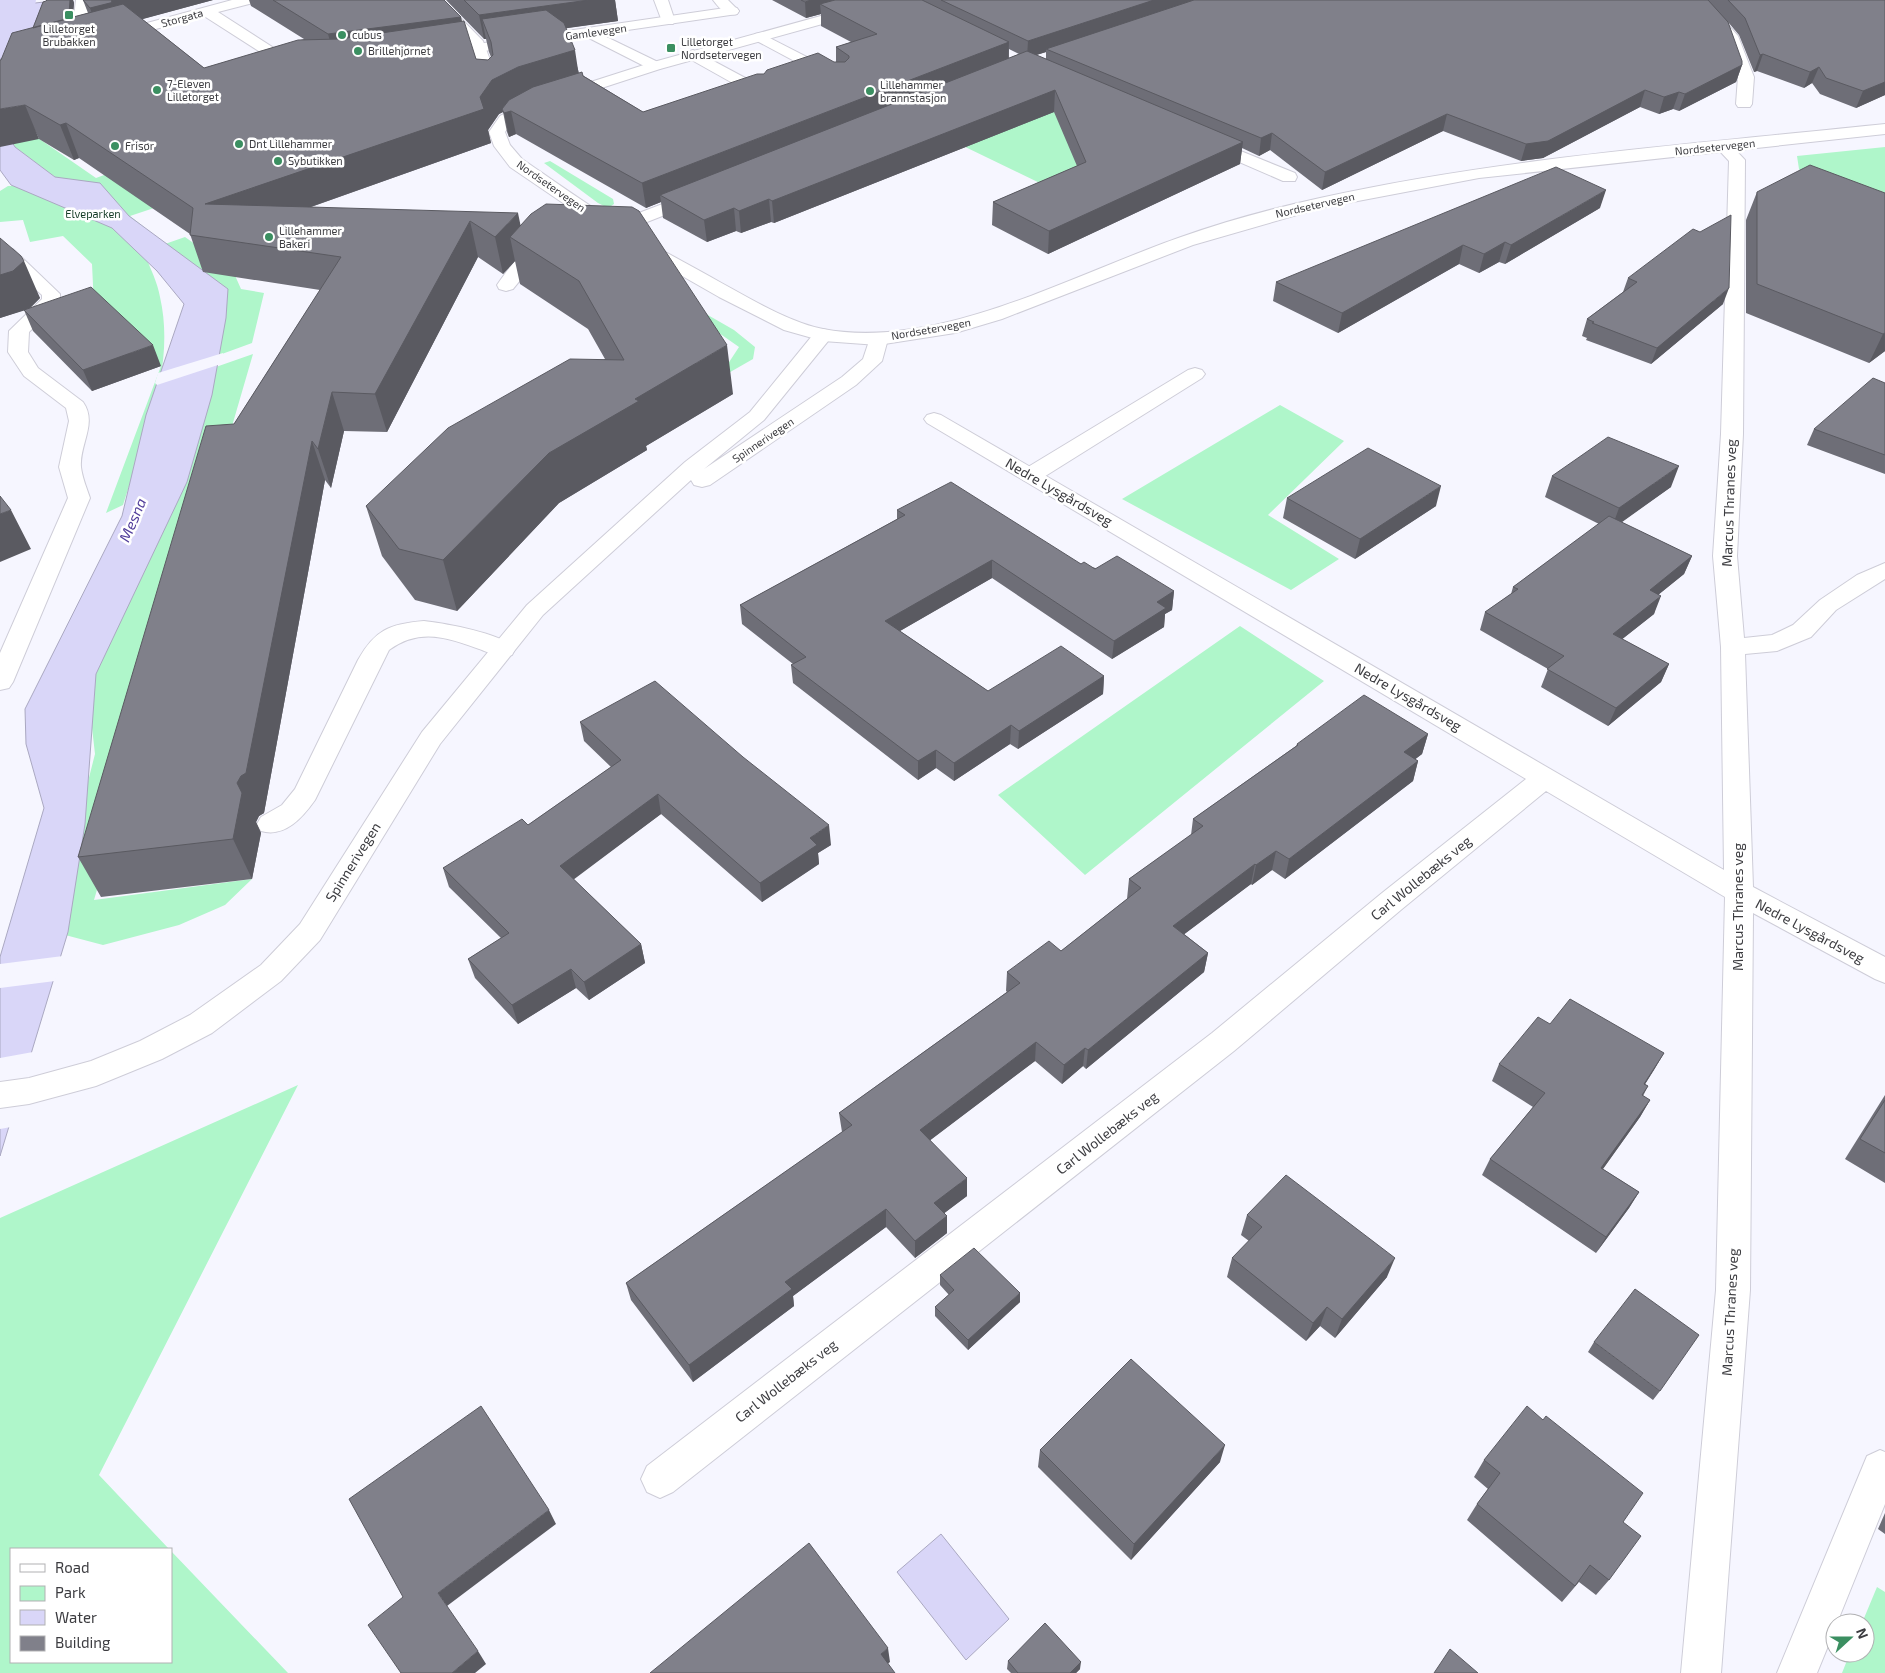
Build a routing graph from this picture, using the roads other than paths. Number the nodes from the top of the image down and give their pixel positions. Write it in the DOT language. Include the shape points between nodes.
graph roads {
  1 [pos="83,0"];
  2 [pos="248,0"];
  3 [pos="435,0"];
  4 [pos="661,0"];
  5 [pos="720,0"];
  6 [pos="1698,0"];
  7 [pos="874,5"];
  8 [pos="206,11"];
  9 [pos="668,21"];
  10 [pos="590,33"];
  11 [pos="760,37"];
  12 [pos="96,41"];
  13 [pos="77,46"];
  14 [pos="478,48"];
  15 [pos="423,55"];
  16 [pos="693,55"];
  17 [pos="655,66"];
  18 [pos="313,67"];
  19 [pos="841,80"];
  20 [pos="490,89"];
  21 [pos="760,92"];
  22 [pos="1744,104"];
  23 [pos="1885,129"];
  24 [pos="1193,136"];
  25 [pos="1724,146"];
  26 [pos="1289,177"];
  27 [pos="710,190"];
  28 [pos="613,229"];
  29 [pos="587,233"];
  30 [pos="560,239"];
  31 [pos="0,251"];
  32 [pos="506,285"];
  33 [pos="823,335"];
  34 [pos="878,338"];
  35 [pos="1195,374"];
  36 [pos="934,419"];
  37 [pos="1031,475"];
  38 [pos="630,524"];
  39 [pos="1885,570"];
  40 [pos="1733,647"];
  41 [pos="503,649"];
  42 [pos="0,682"];
  43 [pos="1545,778"];
  44 [pos="271,824"];
  45 [pos="1739,892"];
  46 [pos="1885,971"];
  47 [pos="0,1095"];
  48 [pos="1880,1470"];
  49 [pos="660,1479"];
  50 [pos="1701,1673"];
  51 [pos="1797,1673"];
  1 -- 12 [label="street" via="80,21 83,31"];
  2 -- 8 [label="street, Storgata"];
  3 -- 14 [label="street" via="476,41"];
  4 -- 9 [label="street"];
  5 -- 9 [label="street, Gamlevegen" via="732,12"];
  6 -- 22 [label="street" via="1731,36 1746,77"];
  7 -- 11 [label="street, Nordsetervegen"];
  8 -- 12 [label="street, Storgata"];
  8 -- 18 [label="street" via="287,63"];
  9 -- 10 [label="street, Gamlevegen"];
  10 -- 14 [label="street, Gamlevegen"];
  10 -- 17 [label="street"];
  11 -- 16 [label="street, Nordsetervegen"];
  11 -- 19 [label="street"];
  12 -- 13 [label="street, Storgata"];
  14 -- 15 [label="street, Gamlevegen"];
  14 -- 20 [label="street"];
  16 -- 17 [label="street, Nordsetervegen"];
  16 -- 21 [label="street"];
  17 -- 28 [label="street, Nordsetervegen" via="531,106 506,119 496,132 502,146 516,163"];
  23 -- 25 [label="street, Nordsetervegen"];
  24 -- 26 [label="street"];
  25 -- 34 [label="street, Nordsetervegen" via="1479,173 1320,203 1187,241 995,315 955,327"];
  25 -- 40 [label="street, Marcus Thranes veg" via="1737,160 1732,434 1725,556"];
  27 -- 28 [label="street"];
  28 -- 29 [label="street"];
  28 -- 33 [label="street, Nordsetervegen" via="791,326"];
  30 -- 32 [label="street" via="528,259"];
  31 -- 42 [label="street" via="7,253 50,294 51,300 19,331 18,352 31,372 76,406 79,421 70,468 79,498"];
  33 -- 34 [label="street, Nordsetervegen"];
  33 -- 38 [label="street, Spinnerivegen" via="757,416 693,467"];
  34 -- 38 [label="street, Spinnerivegen" via="872,361 849,381 733,460"];
  35 -- 37 [label="street"];
  36 -- 37 [label="street, Nedre Lysgårdsveg"];
  37 -- 43 [label="street, Nedre Lysgårdsveg"];
  38 -- 41 [label="street, Spinnerivegen" via="535,610"];
  39 -- 40 [label="street" via="1828,605 1802,630 1777,643"];
  40 -- 45 [label="street, Marcus Thranes veg"];
  41 -- 44 [label="street" via="432,628 394,635 380,645 306,793 292,812"];
  41 -- 47 [label="street, Spinnerivegen" via="431,738 310,932 271,973 201,1024 151,1050 96,1073 29,1091"];
  43 -- 45 [label="street, Nedre Lysgårdsveg"];
  43 -- 49 [label="street, Carl Wollebæks veg" via="1223,1042"];
  45 -- 46 [label="street, Nedre Lysgårdsveg"];
  45 -- 50 [label="street, Marcus Thranes veg" via="1733,1290"];
  48 -- 51 [label="street"];
}
